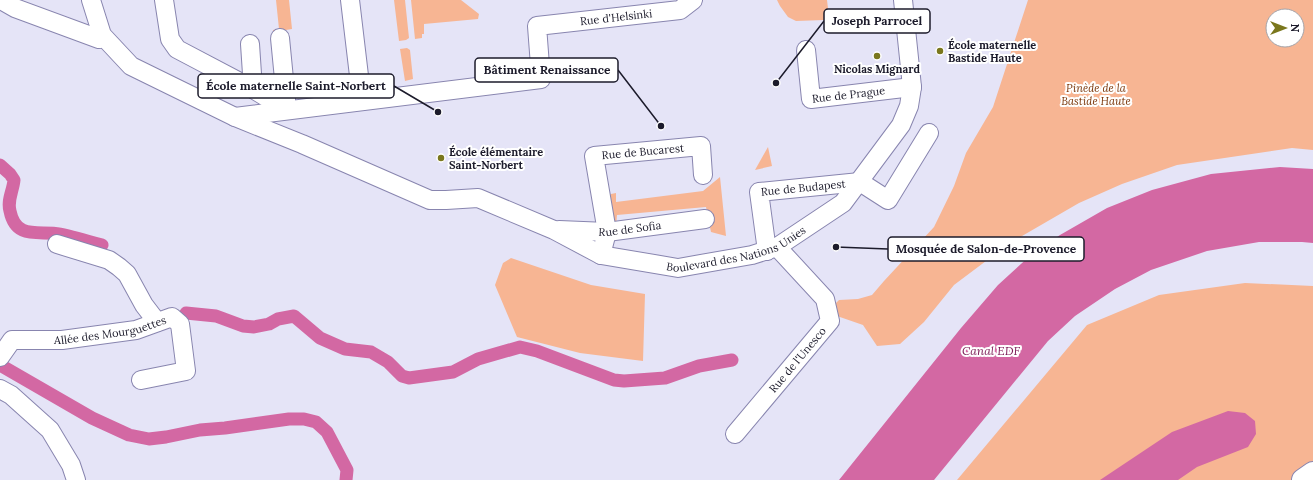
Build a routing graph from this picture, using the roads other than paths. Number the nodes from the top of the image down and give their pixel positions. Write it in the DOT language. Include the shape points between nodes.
graph roads {
  1 [pos="0,0"];
  2 [pos="91,0"];
  3 [pos="164,0"];
  4 [pos="350,0"];
  5 [pos="693,0"];
  6 [pos="903,0"];
  7 [pos="626,8"];
  8 [pos="280,38"];
  9 [pos="100,39"];
  10 [pos="250,44"];
  11 [pos="806,50"];
  12 [pos="912,87"];
  13 [pos="253,89"];
  14 [pos="362,101"];
  15 [pos="282,111"];
  16 [pos="235,117"];
  17 [pos="929,133"];
  18 [pos="302,144"];
  19 [pos="703,175"];
  20 [pos="860,182"];
  21 [pos="705,219"];
  22 [pos="554,230"];
  23 [pos="607,232"];
  24 [pos="57,244"];
  25 [pos="772,249"];
  26 [pos="601,256"];
  27 [pos="156,322"];
  28 [pos="0,357"];
  29 [pos="141,380"];
  30 [pos="0,389"];
  31 [pos="735,434"];
  32 [pos="1313,473"];
  33 [pos="76,480"];
  34 [pos="1303,480"];
  1 -- 9 [label="street" via="15,8"];
  2 -- 16 [label="street, Boulevard des Nations Unies" via="102,35 132,66"];
  3 -- 13 [label="street" via="170,39 177,49"];
  4 -- 14 [label="street"];
  5 -- 7 [label="street, Rue d'Helsinki" via="680,10"];
  6 -- 12 [label="street, Boulevard des Nations Unies"];
  7 -- 14 [label="street, Rue d'Helsinki" via="537,26 541,79"];
  8 -- 15 [label="street"];
  10 -- 13 [label="street"];
  11 -- 12 [label="street, Rue de Prague" via="811,99"];
  12 -- 20 [label="street, Boulevard des Nations Unies" via="909,106 901,125"];
  13 -- 15 [label="street"];
  14 -- 15 [label="street"];
  15 -- 16 [label="street"];
  15 -- 18 [label="street" via="283,127"];
  16 -- 18 [label="street, Boulevard des Nations Unies"];
  17 -- 20 [label="street" via="888,200"];
  18 -- 22 [label="street, Boulevard des Nations Unies" via="430,200 478,198"];
  19 -- 23 [label="street, Rue de Bucarest" via="701,146 594,156"];
  20 -- 25 [label="street, Boulevard des Nations Unies" via="843,203"];
  20 -- 25 [label="street, Rue de Budapest" via="759,192"];
  21 -- 23 [label="street, Rue de Sofia"];
  22 -- 23 [label="street, Rue de Sofia"];
  22 -- 26 [label="street, Boulevard des Nations Unies"];
  23 -- 26 [label="street, Rue de Bucarest"];
  24 -- 27 [label="street" via="109,260 119,267 127,274"];
  25 -- 26 [label="street, Boulevard des Nations Unies" via="752,256 678,268"];
  25 -- 31 [label="street, Rue de l'Unesco" via="825,299 830,320"];
  27 -- 28 [label="street, Allée des Mourguettes" via="136,330 62,340 12,340"];
  27 -- 29 [label="street, Allée des Mourguettes" via="172,317 180,324 186,371"];
  30 -- 33 [label="street" via="11,395 50,430 71,465"];
  32 -- 34 [label="highway"];
}
